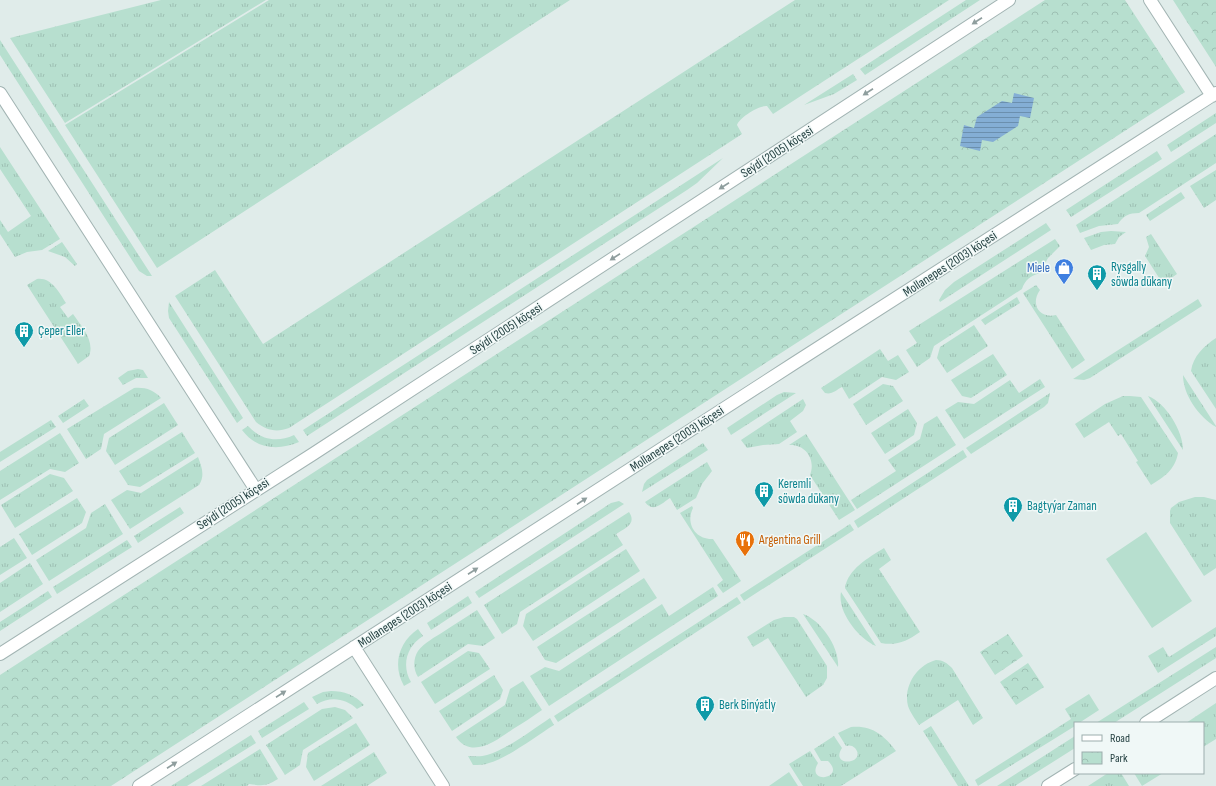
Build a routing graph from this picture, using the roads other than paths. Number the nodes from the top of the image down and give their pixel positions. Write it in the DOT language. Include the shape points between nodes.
graph roads {
  1 [pos="1009,0"];
  2 [pos="1150,0"];
  3 [pos="0,93"];
  4 [pos="1214,95"];
  5 [pos="256,490"];
  6 [pos="354,647"];
  7 [pos="0,654"];
  8 [pos="1216,678"];
  9 [pos="1148,722"];
  10 [pos="1074,770"];
  11 [pos="139,786"];
  12 [pos="443,786"];
  13 [pos="1048,786"];
  1 -- 5 [label="street, Seýdi (2005) köçesi, one-way"];
  2 -- 4 [label="street"];
  3 -- 5 [label="street"];
  6 -- 4 [label="street, Mollanepes (2003) köçesi, one-way"];
  5 -- 7 [label="street, Seýdi (2005) köçesi"];
  11 -- 6 [label="street, Mollanepes (2003) köçesi, one-way"];
  6 -- 12 [label="street"];
  8 -- 9 [label="street"];
  10 -- 13 [label="street"];
}
